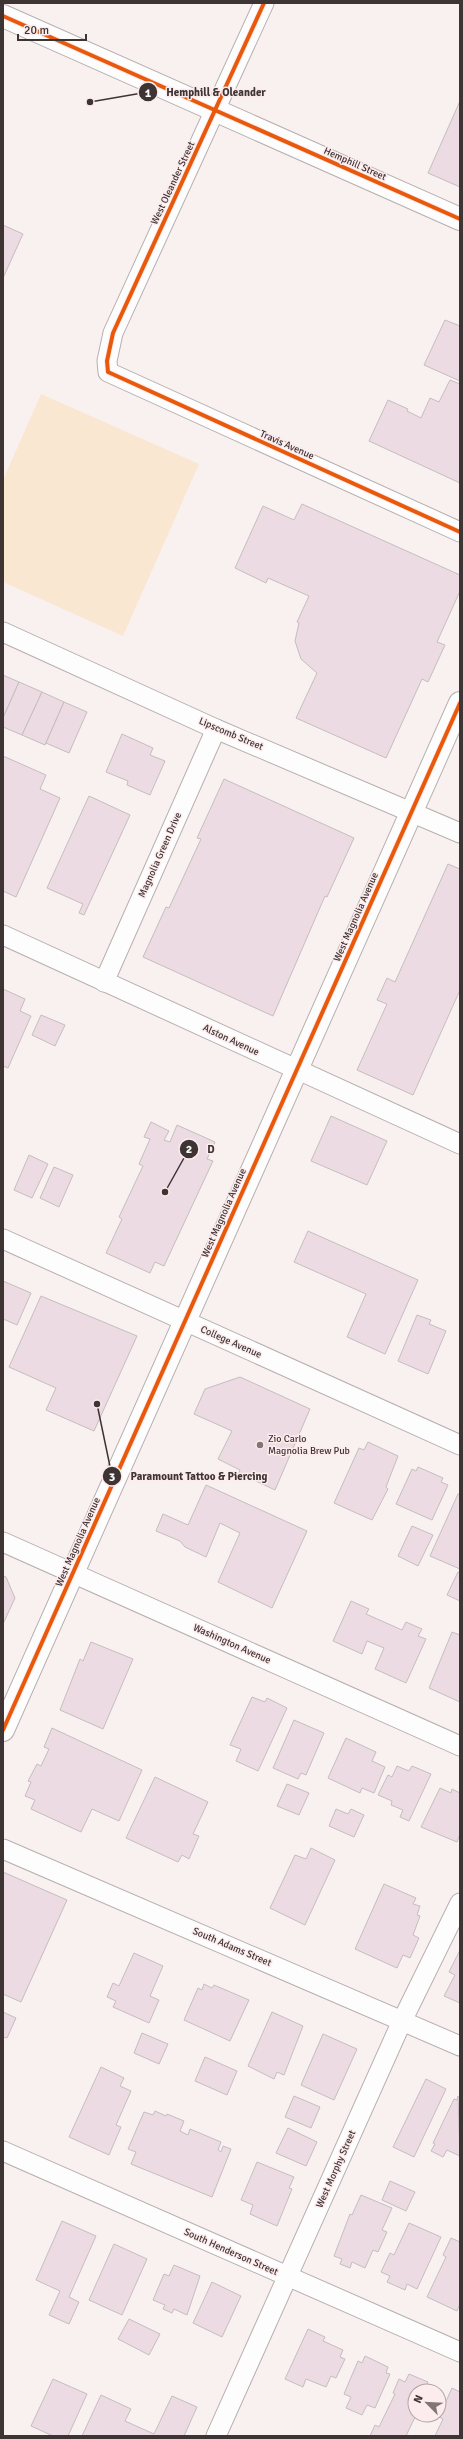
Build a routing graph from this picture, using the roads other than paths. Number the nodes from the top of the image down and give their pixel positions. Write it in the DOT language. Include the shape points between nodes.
graph roads {
  1 [pos="264,3"];
  2 [pos="3,16"];
  3 [pos="214,111"];
  4 [pos="460,219"];
  5 [pos="108,372"];
  6 [pos="460,532"];
  7 [pos="3,632"];
  8 [pos="460,703"];
  9 [pos="216,729"];
  10 [pos="412,812"];
  11 [pos="460,833"];
  12 [pos="3,935"];
  13 [pos="104,982"];
  14 [pos="297,1070"];
  15 [pos="460,1144"];
  16 [pos="3,1239"];
  17 [pos="185,1321"];
  18 [pos="460,1445"];
  19 [pos="3,1542"];
  20 [pos="73,1573"];
  21 [pos="3,1730"];
  22 [pos="460,1746"];
  23 [pos="3,1849"];
  24 [pos="460,1903"];
  25 [pos="402,2021"];
  26 [pos="460,2046"];
  27 [pos="3,2151"];
  28 [pos="287,2277"];
  29 [pos="460,2352"];
  30 [pos="216,2436"];
  1 -- 3 [label="street, West Oleander Street"];
  2 -- 3 [label="street, Hemphill Street"];
  3 -- 4 [label="street, Hemphill Street"];
  3 -- 5 [label="street, West Oleander Street" via="113,333 107,361"];
  5 -- 6 [label="street, Travis Avenue"];
  7 -- 9 [label="street, Lipscomb Street"];
  8 -- 10 [label="street, West Magnolia Avenue"];
  9 -- 10 [label="street, Lipscomb Street"];
  9 -- 13 [label="street, Magnolia Green Drive"];
  10 -- 11 [label="street, Lipscomb Street"];
  10 -- 14 [label="street, West Magnolia Avenue"];
  12 -- 13 [label="street, Alston Avenue"];
  13 -- 14 [label="street, Alston Avenue"];
  14 -- 15 [label="street, Alston Avenue"];
  14 -- 17 [label="street, West Magnolia Avenue"];
  16 -- 17 [label="street, College Avenue"];
  17 -- 18 [label="street, College Avenue"];
  17 -- 20 [label="street, West Magnolia Avenue"];
  19 -- 20 [label="street, Washington Avenue"];
  20 -- 21 [label="street, West Magnolia Avenue"];
  20 -- 22 [label="street, Washington Avenue"];
  23 -- 25 [label="street, South Adams Street"];
  24 -- 25 [label="street, West Morphy Street"];
  25 -- 26 [label="street, South Adams Street"];
  25 -- 28 [label="street, West Morphy Street"];
  27 -- 28 [label="street, South Henderson Street"];
  28 -- 29 [label="street, South Henderson Street"];
  28 -- 30 [label="street, West Morphy Street"];
}
